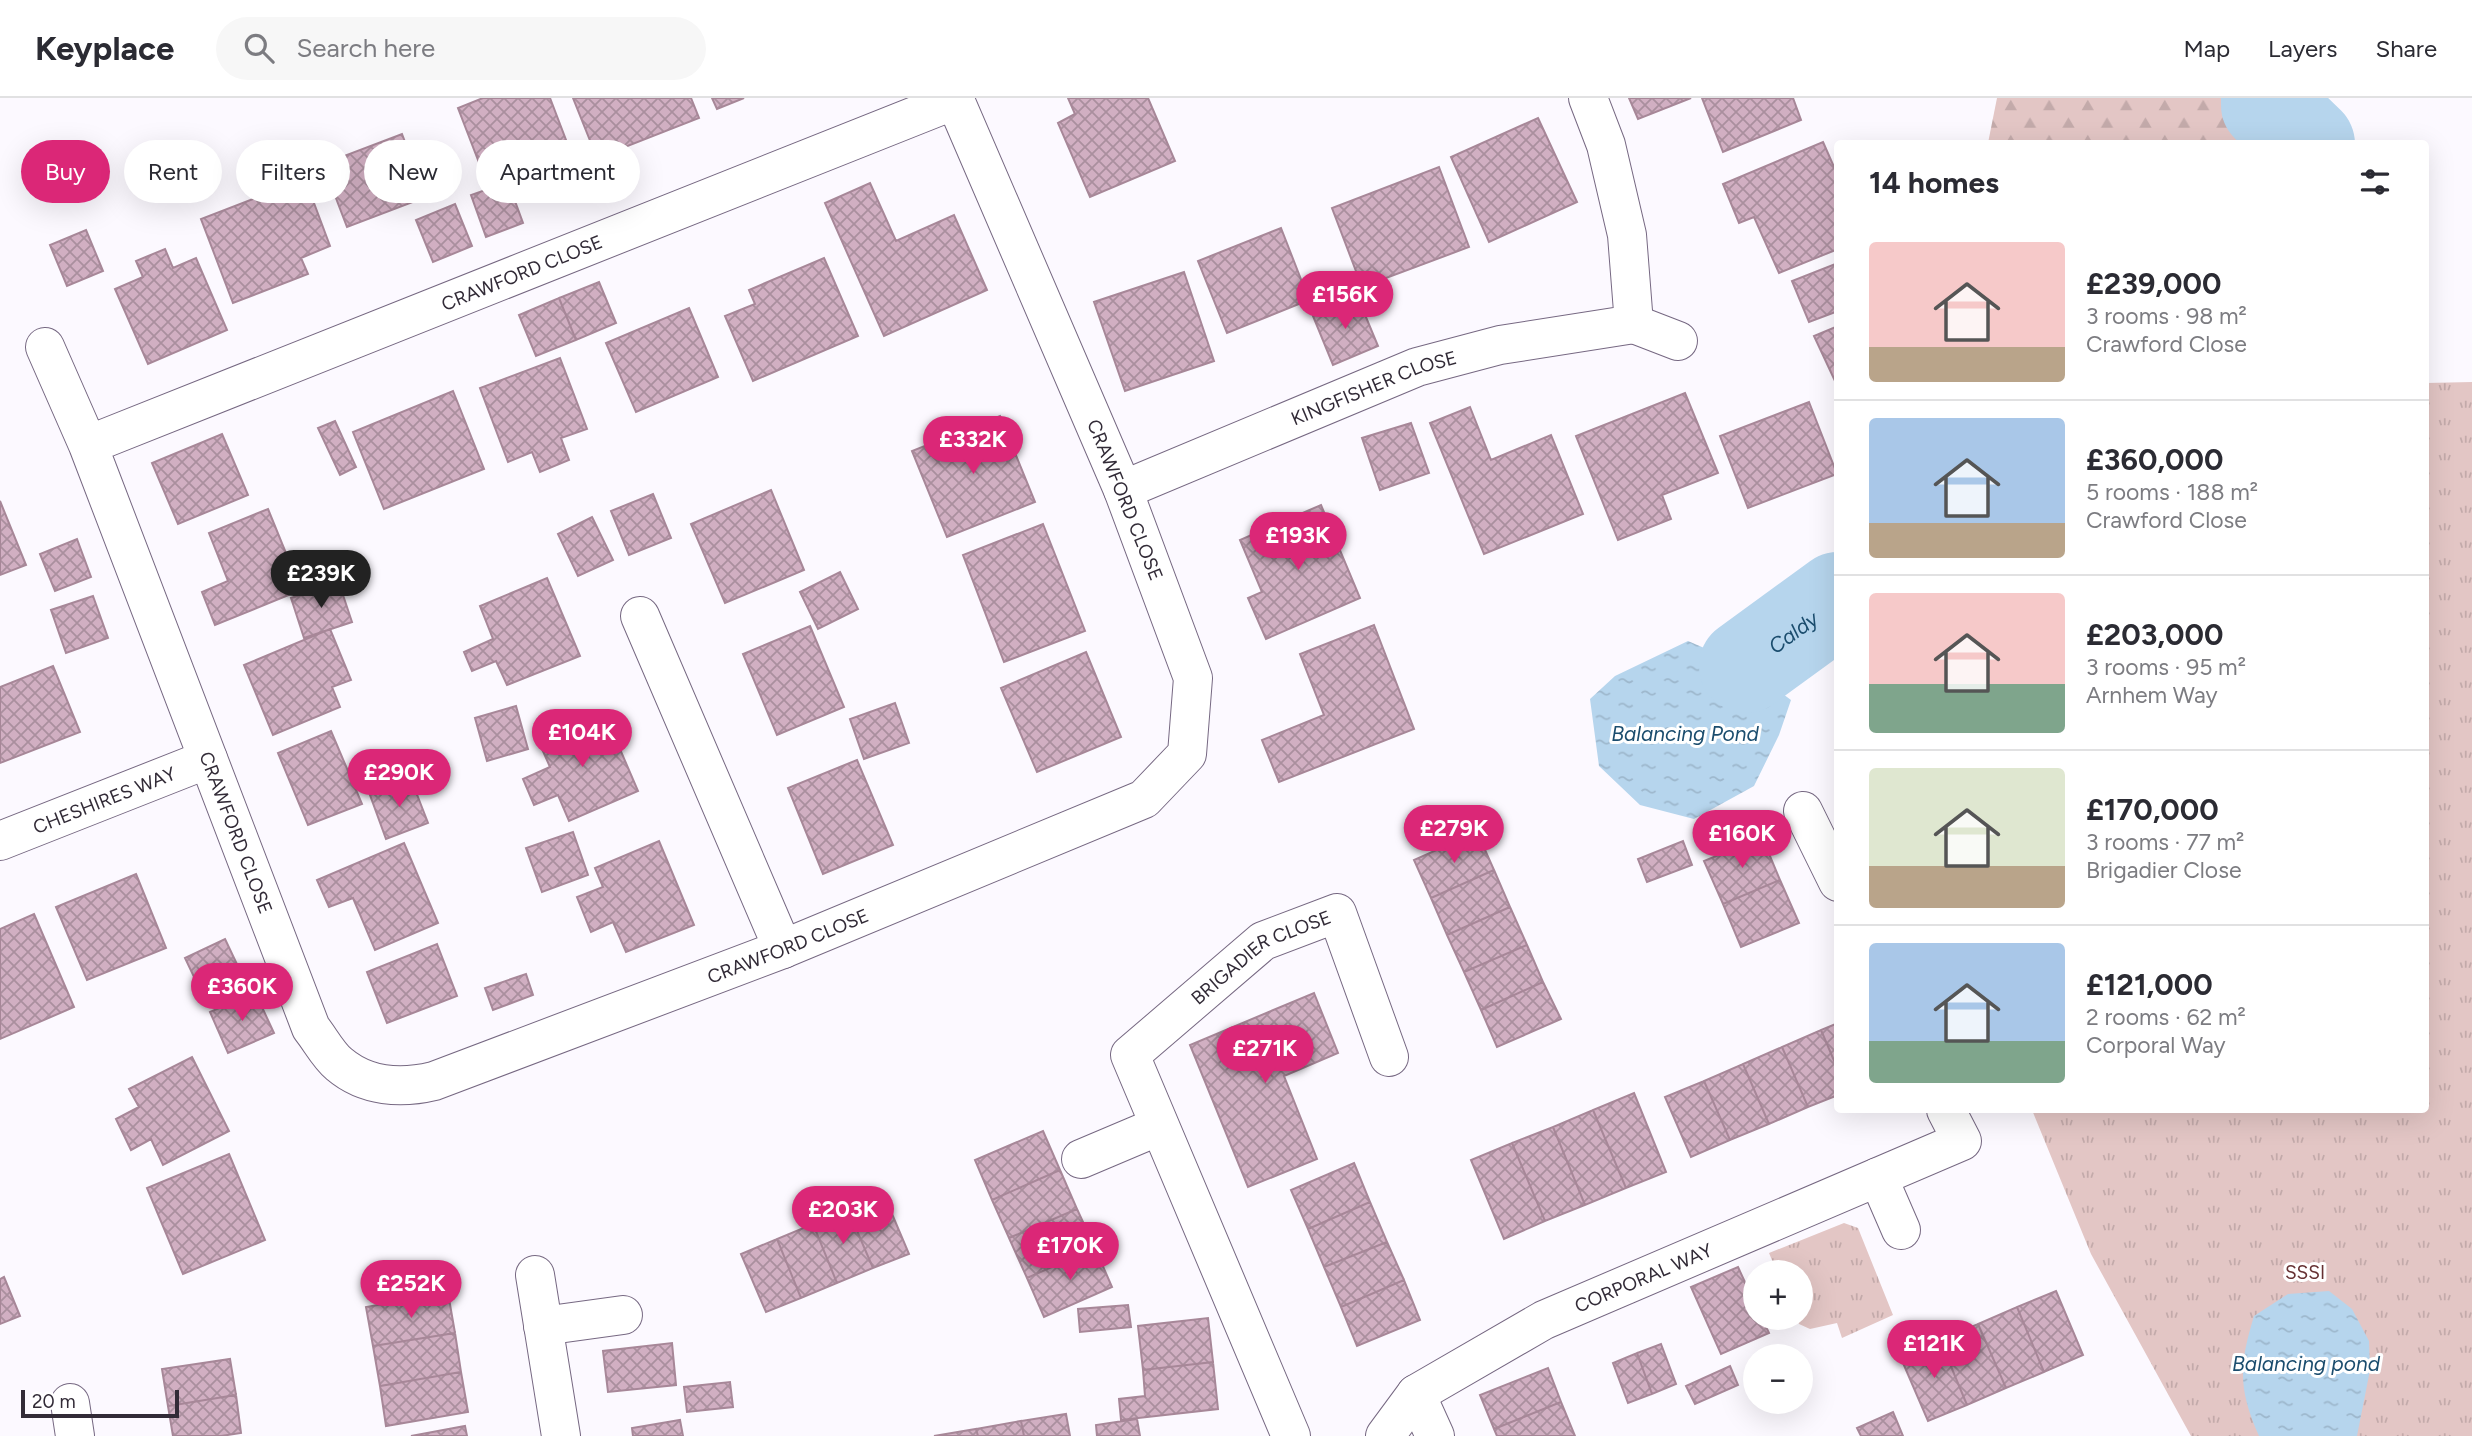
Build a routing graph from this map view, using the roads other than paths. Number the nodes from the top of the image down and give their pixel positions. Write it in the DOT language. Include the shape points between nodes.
graph roads {
  1 [pos="1588,98"];
  2 [pos="955,99"];
  3 [pos="1634,324"];
  4 [pos="1678,341"];
  5 [pos="45,347"];
  6 [pos="88,445"];
  7 [pos="1123,490"];
  8 [pos="640,615"];
  9 [pos="208,759"];
  10 [pos="1803,811"];
  11 [pos="0,841"];
  12 [pos="1834,875"];
  13 [pos="783,949"];
  14 [pos="1390,1057"];
  15 [pos="1948,1113"];
  16 [pos="1159,1126"];
  17 [pos="1081,1159"];
  18 [pos="1878,1177"];
  19 [pos="1901,1230"];
  20 [pos="535,1275"];
  21 [pos="623,1315"];
  22 [pos="543,1326"];
  23 [pos="1416,1394"];
  24 [pos="561,1436"];
  25 [pos="1291,1436"];
  26 [pos="1385,1436"];
  27 [pos="1435,1436"];
  1 -- 3 [label="street" via="1606,145 1627,235"];
  2 -- 6 [label="street, CRAWFORD CLOSE"];
  2 -- 7 [label="street, CRAWFORD CLOSE"];
  3 -- 4 [label="street"];
  3 -- 7 [label="street, KINGFISHER CLOSE" via="1500,345 1417,367"];
  5 -- 6 [label="street, CRAWFORD CLOSE"];
  6 -- 9 [label="street, CRAWFORD CLOSE"];
  7 -- 13 [label="street, CRAWFORD CLOSE" via="1193,678 1187,754 1144,799"];
  8 -- 13 [label="street"];
  9 -- 11 [label="street, CHESHIRES WAY"];
  9 -- 13 [label="street, CRAWFORD CLOSE" via="312,1028 338,1064 370,1082 409,1087 434,1081"];
  10 -- 12 [label="street"];
  14 -- 16 [label="street, BRIGADIER CLOSE" via="1337,913 1263,941 1130,1055"];
  15 -- 18 [label="street, CORPORAL WAY" via="1962,1141"];
  16 -- 17 [label="street"];
  16 -- 25 [label="street, BRIGADIER CLOSE"];
  18 -- 19 [label="street"];
  18 -- 23 [label="street, CORPORAL WAY" via="1544,1320"];
  20 -- 22 [label="street"];
  21 -- 22 [label="street"];
  22 -- 24 [label="street"];
  23 -- 26 [label="street"];
  23 -- 27 [label="street"];
}
